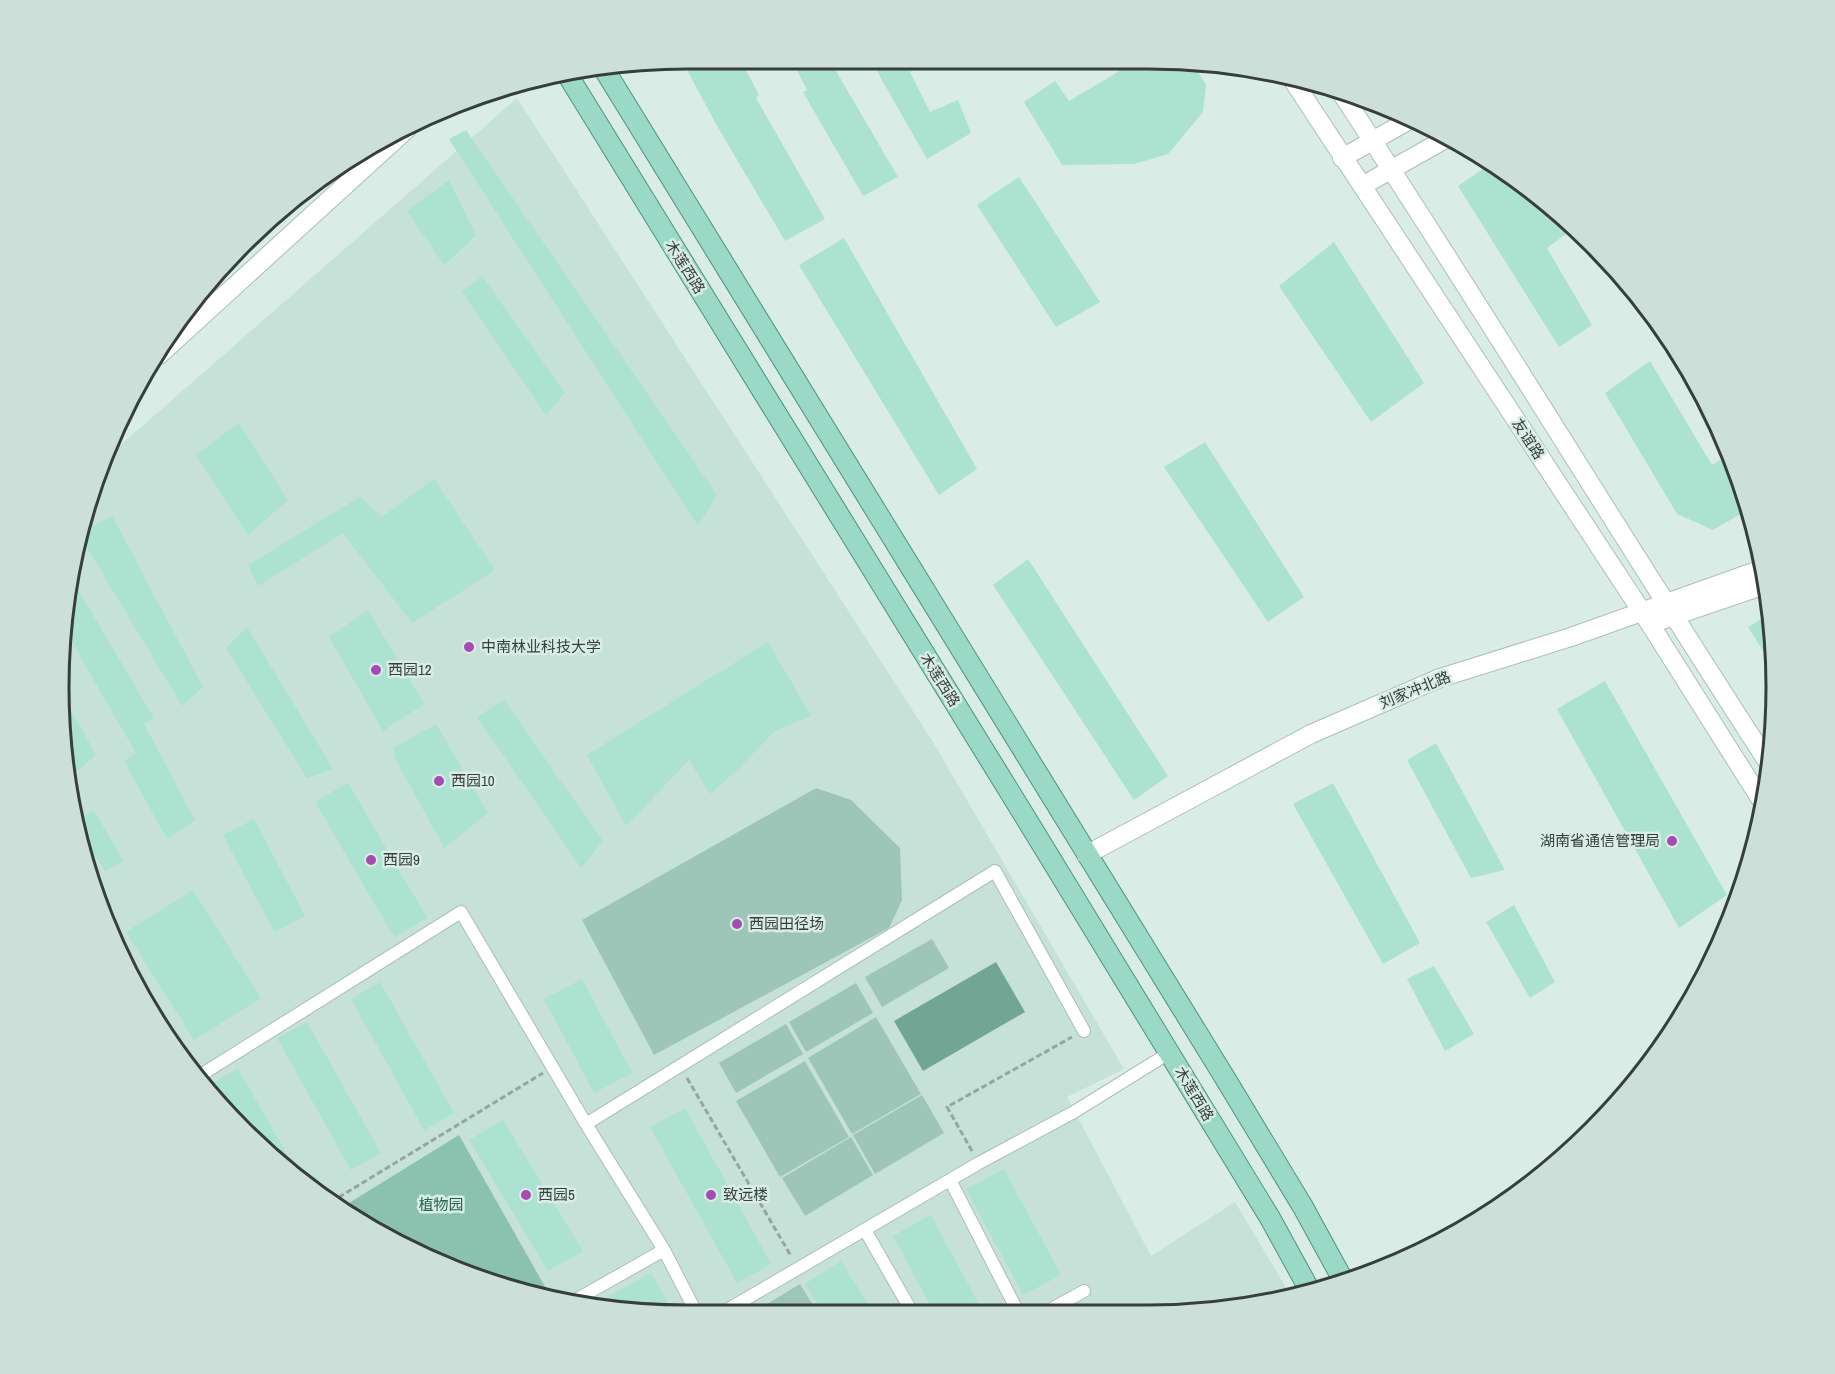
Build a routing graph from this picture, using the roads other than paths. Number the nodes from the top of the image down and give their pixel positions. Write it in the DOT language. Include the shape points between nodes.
graph roads {
  1 [pos="607,74"];
  2 [pos="571,80"];
  3 [pos="1297,88"];
  4 [pos="1347,102"];
  5 [pos="1402,124"];
  6 [pos="1372,141"];
  7 [pos="1439,143"];
  8 [pos="387,147"];
  9 [pos="1342,158"];
  10 [pos="1392,170"];
  11 [pos="1362,186"];
  12 [pos="177,339"];
  13 [pos="1755,572"];
  14 [pos="1758,587"];
  15 [pos="1669,610"];
  16 [pos="1646,618"];
  17 [pos="1762,754"];
  18 [pos="1757,793"];
  19 [pos="1088,858"];
  20 [pos="1084,1031"];
  21 [pos="1169,1053"];
  22 [pos="205,1073"];
  23 [pos="586,1124"];
  24 [pos="950,1180"];
  25 [pos="865,1230"];
  26 [pos="664,1250"];
  27 [pos="1340,1274"];
  28 [pos="1306,1284"];
  29 [pos="1084,1291"];
  30 [pos="583,1296"];
  31 [pos="692,1305"];
  32 [pos="735,1305"];
  33 [pos="908,1305"];
  34 [pos="1014,1305"];
  35 [pos="1059,1305"];
  1 -- 19 [label="main road"];
  2 -- 21 [label="main road, 木莲西路"];
  3 -- 9 [label="main road, 友谊路"];
  4 -- 6 [label="main road, 友谊路"];
  5 -- 6 [label="main road"];
  6 -- 9 [label="main road"];
  6 -- 10 [label="main road, 友谊路"];
  7 -- 10 [label="main road"];
  8 -- 12 [label="main road"];
  9 -- 11 [label="main road, 友谊路"];
  10 -- 11 [label="main road"];
  10 -- 15 [label="main road, 友谊路"];
  11 -- 16 [label="main road, 友谊路"];
  13 -- 15 [label="main road, 刘家冲北路"];
  14 -- 15 [label="main road, 刘家冲北路"];
  15 -- 16 [label="main road, 刘家冲北路"];
  15 -- 17 [label="main road, 友谊路"];
  16 -- 18 [label="main road, 友谊路"];
  16 -- 19 [label="main road, 刘家冲北路" via="1449,687 1313,742"];
  19 -- 27 [label="main road" via="1291,1187"];
  20 -- 23 [label="street" via="995,871"];
  21 -- 24 [label="street" via="1074,1112"];
  21 -- 28 [label="main road, 木莲西路"];
  22 -- 23 [label="street" via="461,912"];
  23 -- 26 [label="street"];
  24 -- 25 [label="street"];
  24 -- 34 [label="street"];
  25 -- 32 [label="street"];
  25 -- 33 [label="street"];
  26 -- 30 [label="street"];
  26 -- 31 [label="street"];
  29 -- 35 [label="street"];
}
